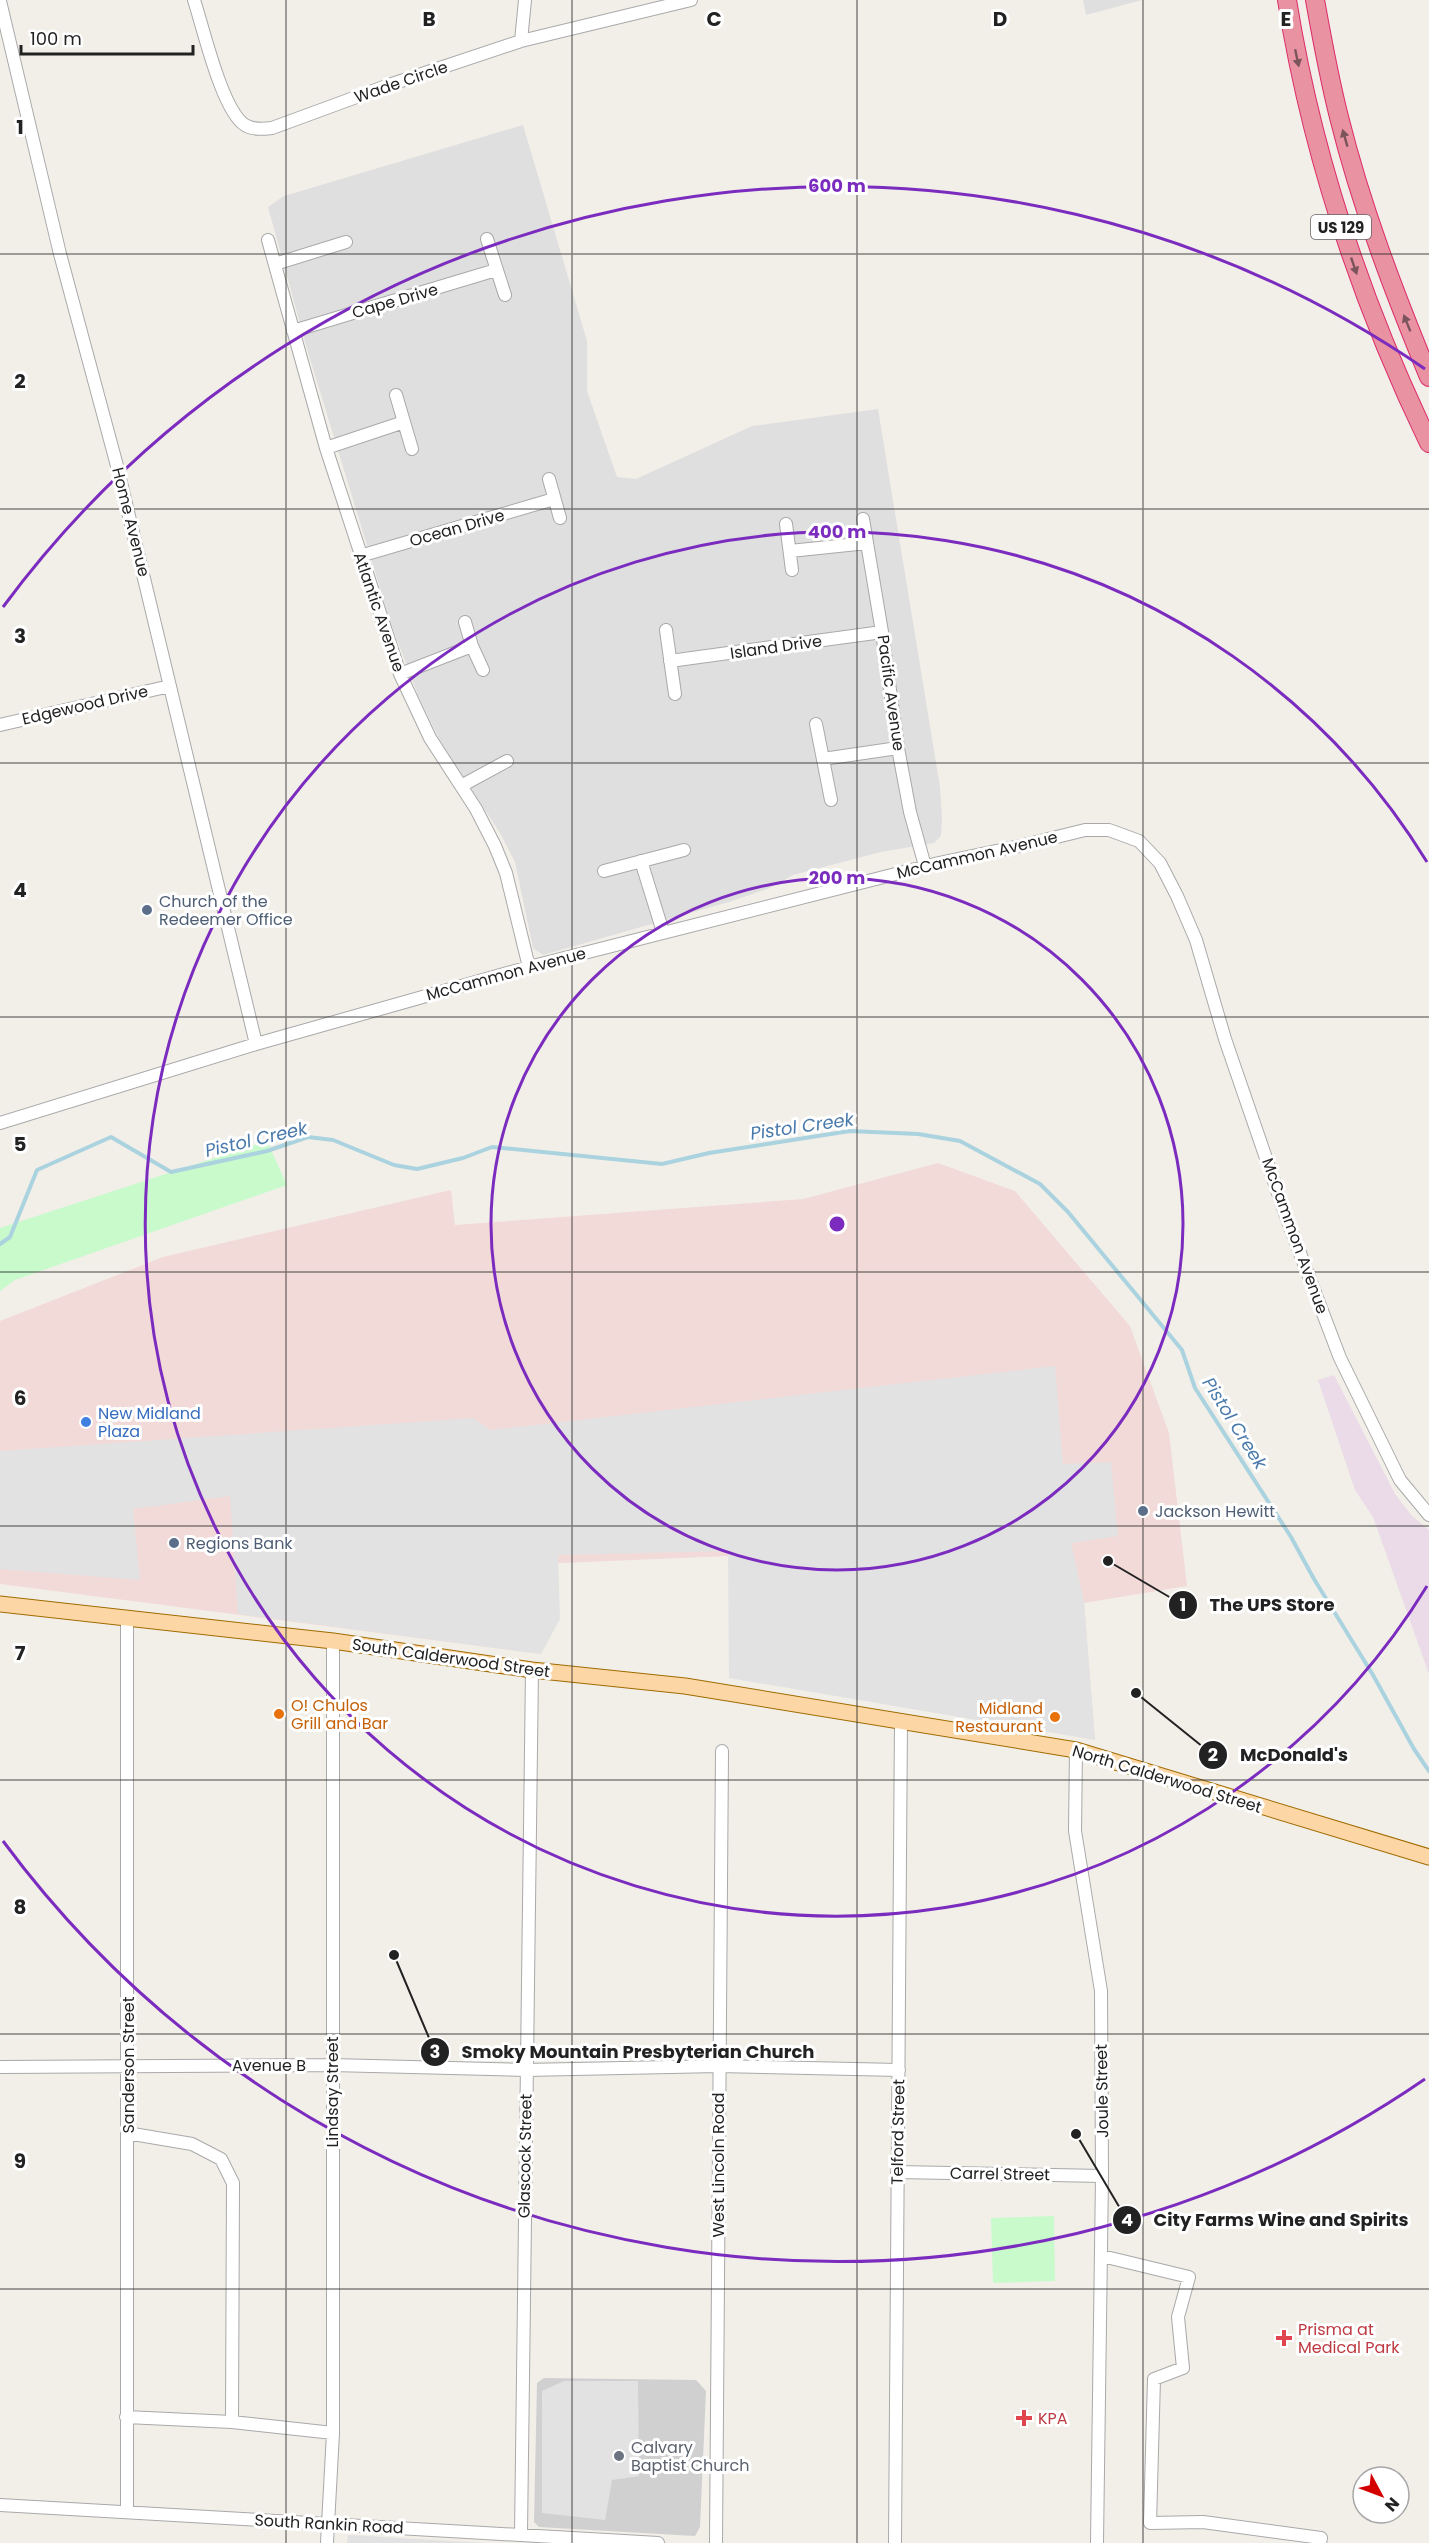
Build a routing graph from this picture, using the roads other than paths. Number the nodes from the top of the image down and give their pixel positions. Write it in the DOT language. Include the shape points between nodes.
graph roads {
  1 [pos="194,0"];
  2 [pos="525,0"];
  3 [pos="691,0"];
  4 [pos="1287,0"];
  5 [pos="1315,0"];
  6 [pos="0,1"];
  7 [pos="521,41"];
  8 [pos="487,239"];
  9 [pos="268,240"];
  10 [pos="346,242"];
  11 [pos="275,264"];
  12 [pos="496,270"];
  13 [pos="505,295"];
  14 [pos="293,331"];
  15 [pos="1429,377"];
  16 [pos="396,395"];
  17 [pos="404,422"];
  18 [pos="1429,443"];
  19 [pos="326,448"];
  20 [pos="412,449"];
  21 [pos="549,479"];
  22 [pos="554,500"];
  23 [pos="560,518"];
  24 [pos="863,519"];
  25 [pos="786,524"];
  26 [pos="867,543"];
  27 [pos="790,551"];
  28 [pos="360,556"];
  29 [pos="792,570"];
  30 [pos="465,622"];
  31 [pos="666,630"];
  32 [pos="882,632"];
  33 [pos="472,646"];
  34 [pos="670,661"];
  35 [pos="483,670"];
  36 [pos="400,675"];
  37 [pos="170,686"];
  38 [pos="675,694"];
  39 [pos="816,724"];
  40 [pos="0,725"];
  41 [pos="898,748"];
  42 [pos="823,759"];
  43 [pos="507,761"];
  44 [pos="461,786"];
  45 [pos="831,800"];
  46 [pos="684,850"];
  47 [pos="641,861"];
  48 [pos="925,866"];
  49 [pos="604,871"];
  50 [pos="663,932"];
  51 [pos="529,966"];
  52 [pos="256,1044"];
  53 [pos="0,1123"];
  54 [pos="1429,1515"];
  55 [pos="0,1604"];
  56 [pos="127,1618"];
  57 [pos="333,1641"];
  58 [pos="532,1670"];
  59 [pos="901,1720"];
  60 [pos="1076,1750"];
  61 [pos="722,1751"];
  62 [pos="1429,1857"];
  63 [pos="128,2065"];
  64 [pos="332,2066"];
  65 [pos="718,2066"];
  66 [pos="0,2067"];
  67 [pos="526,2070"];
  68 [pos="899,2070"];
  69 [pos="127,2133"];
  70 [pos="897,2172"];
  71 [pos="1102,2176"];
  72 [pos="1102,2256"];
  73 [pos="126,2416"];
  74 [pos="232,2422"];
  75 [pos="333,2433"];
  76 [pos="0,2505"];
  77 [pos="127,2511"];
  78 [pos="329,2524"];
  79 [pos="521,2534"];
  80 [pos="327,2543"];
  81 [pos="658,2543"];
  82 [pos="716,2543"];
  83 [pos="895,2543"];
  84 [pos="1097,2543"];
  85 [pos="1320,2543"];
  1 -- 7 [label="street, Wade Circle" via="224,96 244,124 258,129 272,128"];
  2 -- 7 [label="street"];
  3 -- 7 [label="street, Wade Circle"];
  4 -- 18 [label="highway, US 129, one-way" via="1305,97 1355,272"];
  15 -- 5 [label="highway, US 129, one-way" via="1365,208 1339,117"];
  6 -- 37 [label="street, Home Avenue"];
  8 -- 12 [label="street"];
  9 -- 11 [label="street, Atlantic Avenue"];
  10 -- 11 [label="street"];
  11 -- 14 [label="street, Atlantic Avenue"];
  12 -- 13 [label="street"];
  12 -- 14 [label="street, Cape Drive"];
  14 -- 19 [label="street, Atlantic Avenue"];
  16 -- 17 [label="street"];
  17 -- 19 [label="street"];
  17 -- 20 [label="street"];
  19 -- 28 [label="street, Atlantic Avenue"];
  21 -- 22 [label="street"];
  22 -- 23 [label="street"];
  22 -- 28 [label="street, Ocean Drive"];
  24 -- 26 [label="street, Pacific Avenue"];
  25 -- 27 [label="street"];
  26 -- 27 [label="street"];
  26 -- 32 [label="street, Pacific Avenue"];
  27 -- 29 [label="street"];
  28 -- 36 [label="street, Atlantic Avenue"];
  30 -- 33 [label="street"];
  31 -- 34 [label="street"];
  32 -- 34 [label="street, Island Drive"];
  32 -- 41 [label="street, Pacific Avenue"];
  33 -- 35 [label="street"];
  33 -- 36 [label="street"];
  34 -- 38 [label="street"];
  36 -- 44 [label="street, Atlantic Avenue" via="430,738"];
  37 -- 40 [label="street, Edgewood Drive"];
  37 -- 52 [label="street, Home Avenue"];
  39 -- 42 [label="street"];
  41 -- 42 [label="street"];
  41 -- 48 [label="street, Pacific Avenue"];
  42 -- 45 [label="street"];
  43 -- 44 [label="street"];
  44 -- 51 [label="street, Atlantic Avenue" via="506,873"];
  46 -- 47 [label="street"];
  47 -- 49 [label="street"];
  47 -- 50 [label="street"];
  48 -- 50 [label="street, McCammon Avenue"];
  48 -- 54 [label="street, McCammon Avenue" via="1085,830 1108,830 1139,841 1160,863 1196,940 1287,1219 1340,1358 1400,1480"];
  50 -- 51 [label="street, McCammon Avenue"];
  51 -- 52 [label="street, McCammon Avenue"];
  52 -- 53 [label="street, McCammon Avenue"];
  55 -- 56 [label="main road, South Calderwood Street"];
  56 -- 57 [label="main road, South Calderwood Street"];
  56 -- 63 [label="street, Sanderson Street"];
  57 -- 58 [label="main road, South Calderwood Street"];
  57 -- 64 [label="street, Lindsay Street"];
  58 -- 59 [label="main road, South Calderwood Street" via="695,1687"];
  58 -- 67 [label="street, Glascock Street"];
  59 -- 60 [label="main road, North Calderwood Street"];
  59 -- 68 [label="street, Telford Street"];
  60 -- 62 [label="main road, North Calderwood Street"];
  60 -- 71 [label="street, Joule Street" via="1075,1830 1101,1991"];
  61 -- 65 [label="street, West Lincoln Road"];
  63 -- 64 [label="street, Avenue B"];
  63 -- 66 [label="street, Avenue B"];
  63 -- 69 [label="street, Sanderson Street"];
  64 -- 67 [label="street, Avenue B"];
  64 -- 75 [label="street, Lindsay Street"];
  65 -- 67 [label="street, Avenue B"];
  65 -- 68 [label="street, Avenue B"];
  65 -- 82 [label="street, West Lincoln Road"];
  67 -- 79 [label="street, Glascock Street"];
  68 -- 70 [label="street, Telford Street"];
  69 -- 73 [label="street, Sanderson Street"];
  69 -- 74 [label="street" via="192,2144 221,2159 233,2183"];
  70 -- 71 [label="street, Carrel Street"];
  70 -- 83 [label="street, Telford Street"];
  71 -- 72 [label="street, Joule Street"];
  72 -- 84 [label="street, Joule Street"];
  72 -- 85 [label="street" via="1189,2277 1178,2317 1184,2368 1154,2379 1150,2523 1203,2522 1321,2538"];
  73 -- 74 [label="street"];
  73 -- 77 [label="street, Sanderson Street"];
  74 -- 75 [label="street"];
  75 -- 78 [label="street, Lindsay Street"];
  76 -- 77 [label="street, South Rankin Road"];
  77 -- 78 [label="street, South Rankin Road"];
  78 -- 79 [label="street, South Rankin Road"];
  78 -- 80 [label="street, Lindsay Street"];
  79 -- 81 [label="street, South Rankin Road"];
}
